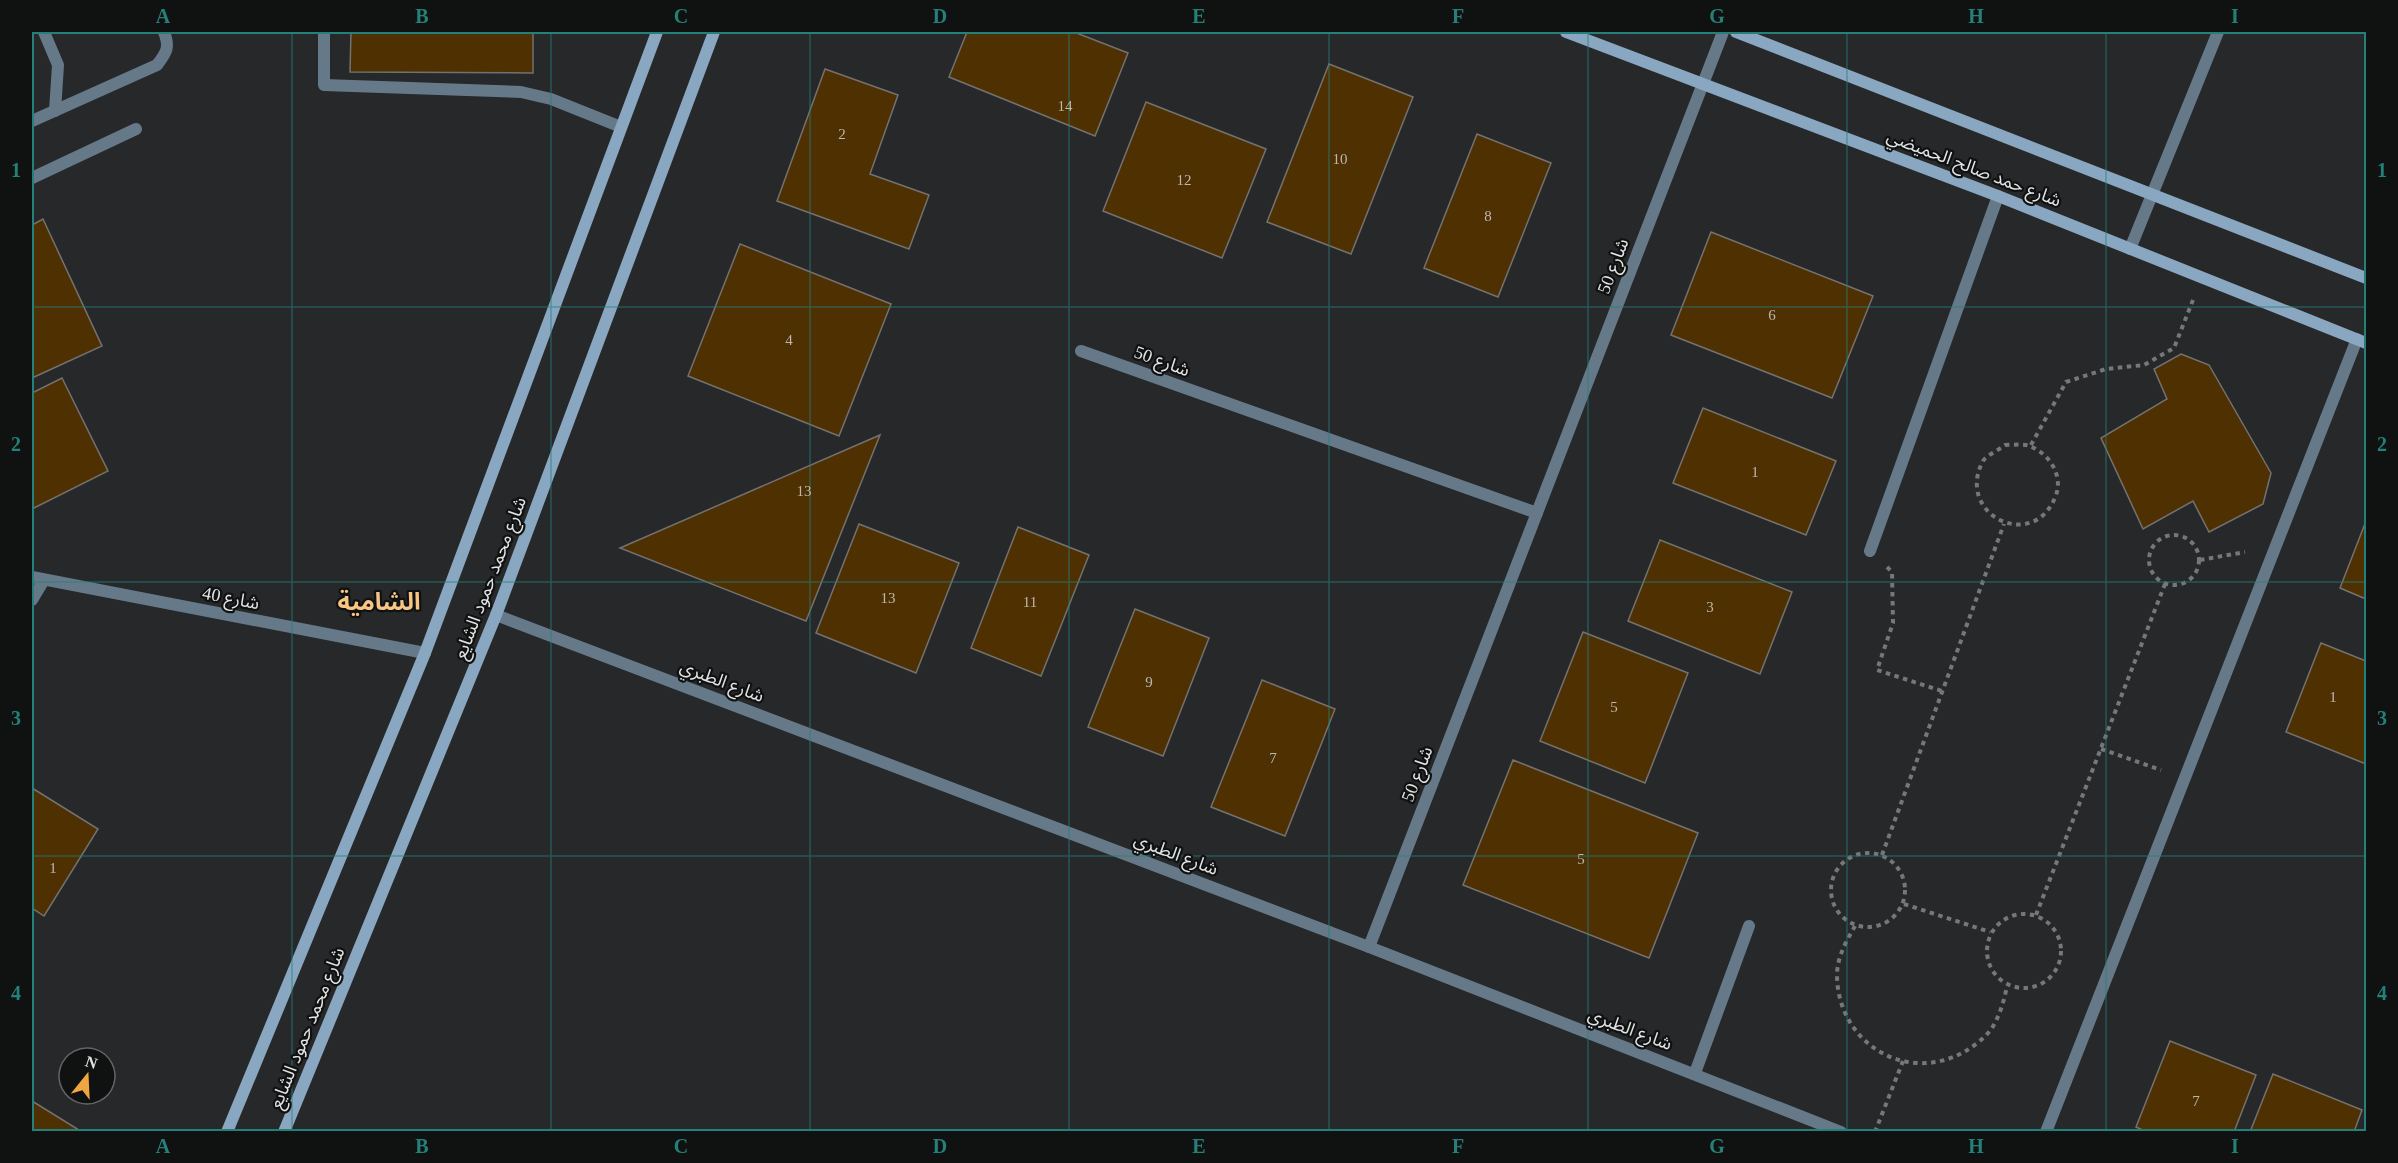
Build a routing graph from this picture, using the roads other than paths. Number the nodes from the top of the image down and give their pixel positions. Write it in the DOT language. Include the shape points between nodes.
graph roads {
  1 [pos="44,32"];
  2 [pos="164,32"];
  3 [pos="324,32"];
  4 [pos="657,32"];
  5 [pos="714,32"];
  6 [pos="1566,32"];
  7 [pos="1723,32"];
  8 [pos="1736,32"];
  9 [pos="2218,32"];
  10 [pos="1702,84"];
  11 [pos="55,111"];
  12 [pos="32,121"];
  13 [pos="621,127"];
  14 [pos="135,129"];
  15 [pos="32,178"];
  16 [pos="2153,193"];
  17 [pos="1998,196"];
  18 [pos="2130,249"];
  19 [pos="2367,278"];
  20 [pos="2362,341"];
  21 [pos="1081,351"];
  22 [pos="1537,513"];
  23 [pos="1870,551"];
  24 [pos="38,579"];
  25 [pos="32,600"];
  26 [pos="496,615"];
  27 [pos="425,653"];
  28 [pos="1749,926"];
  29 [pos="1369,947"];
  30 [pos="1695,1073"];
  31 [pos="1818,1127"];
  32 [pos="227,1131"];
  33 [pos="284,1131"];
  34 [pos="1841,1131"];
  35 [pos="2046,1131"];
  1 -- 11 [label="street" via="58,65"];
  2 -- 11 [label="street" via="168,50 157,65"];
  3 -- 13 [label="street" via="324,85 521,92 551,99"];
  4 -- 13 [label="main road, شارع محمد حمود الشايع"];
  5 -- 26 [label="main road, شارع محمد حمود الشايع"];
  6 -- 10 [label="main road, شارع حمد صالح الحميضي"];
  7 -- 10 [label="street, شارع 50"];
  8 -- 16 [label="main road"];
  9 -- 16 [label="street"];
  10 -- 17 [label="main road, شارع حمد صالح الحميضي"];
  10 -- 22 [label="street, شارع 50"];
  11 -- 12 [label="street"];
  13 -- 27 [label="main road, شارع محمد حمود الشايع"];
  14 -- 15 [label="street"];
  16 -- 18 [label="street"];
  16 -- 19 [label="main road"];
  17 -- 18 [label="main road, شارع حمد صالح الحميضي"];
  17 -- 23 [label="street"];
  18 -- 20 [label="main road, شارع حمد صالح الحميضي"];
  20 -- 35 [label="street" via="2276,546"];
  21 -- 22 [label="street, شارع 50"];
  22 -- 29 [label="street, شارع 50"];
  24 -- 25 [label="street"];
  24 -- 27 [label="street, شارع 40"];
  26 -- 29 [label="street, شارع الطبري"];
  26 -- 33 [label="main road, شارع محمد حمود الشايع"];
  27 -- 32 [label="main road, شارع محمد حمود الشايع"];
  28 -- 30 [label="street"];
  29 -- 30 [label="street, شارع الطبري"];
  30 -- 31 [label="street, شارع الطبري"];
  31 -- 34 [label="street, شارع الطبري"];
}
